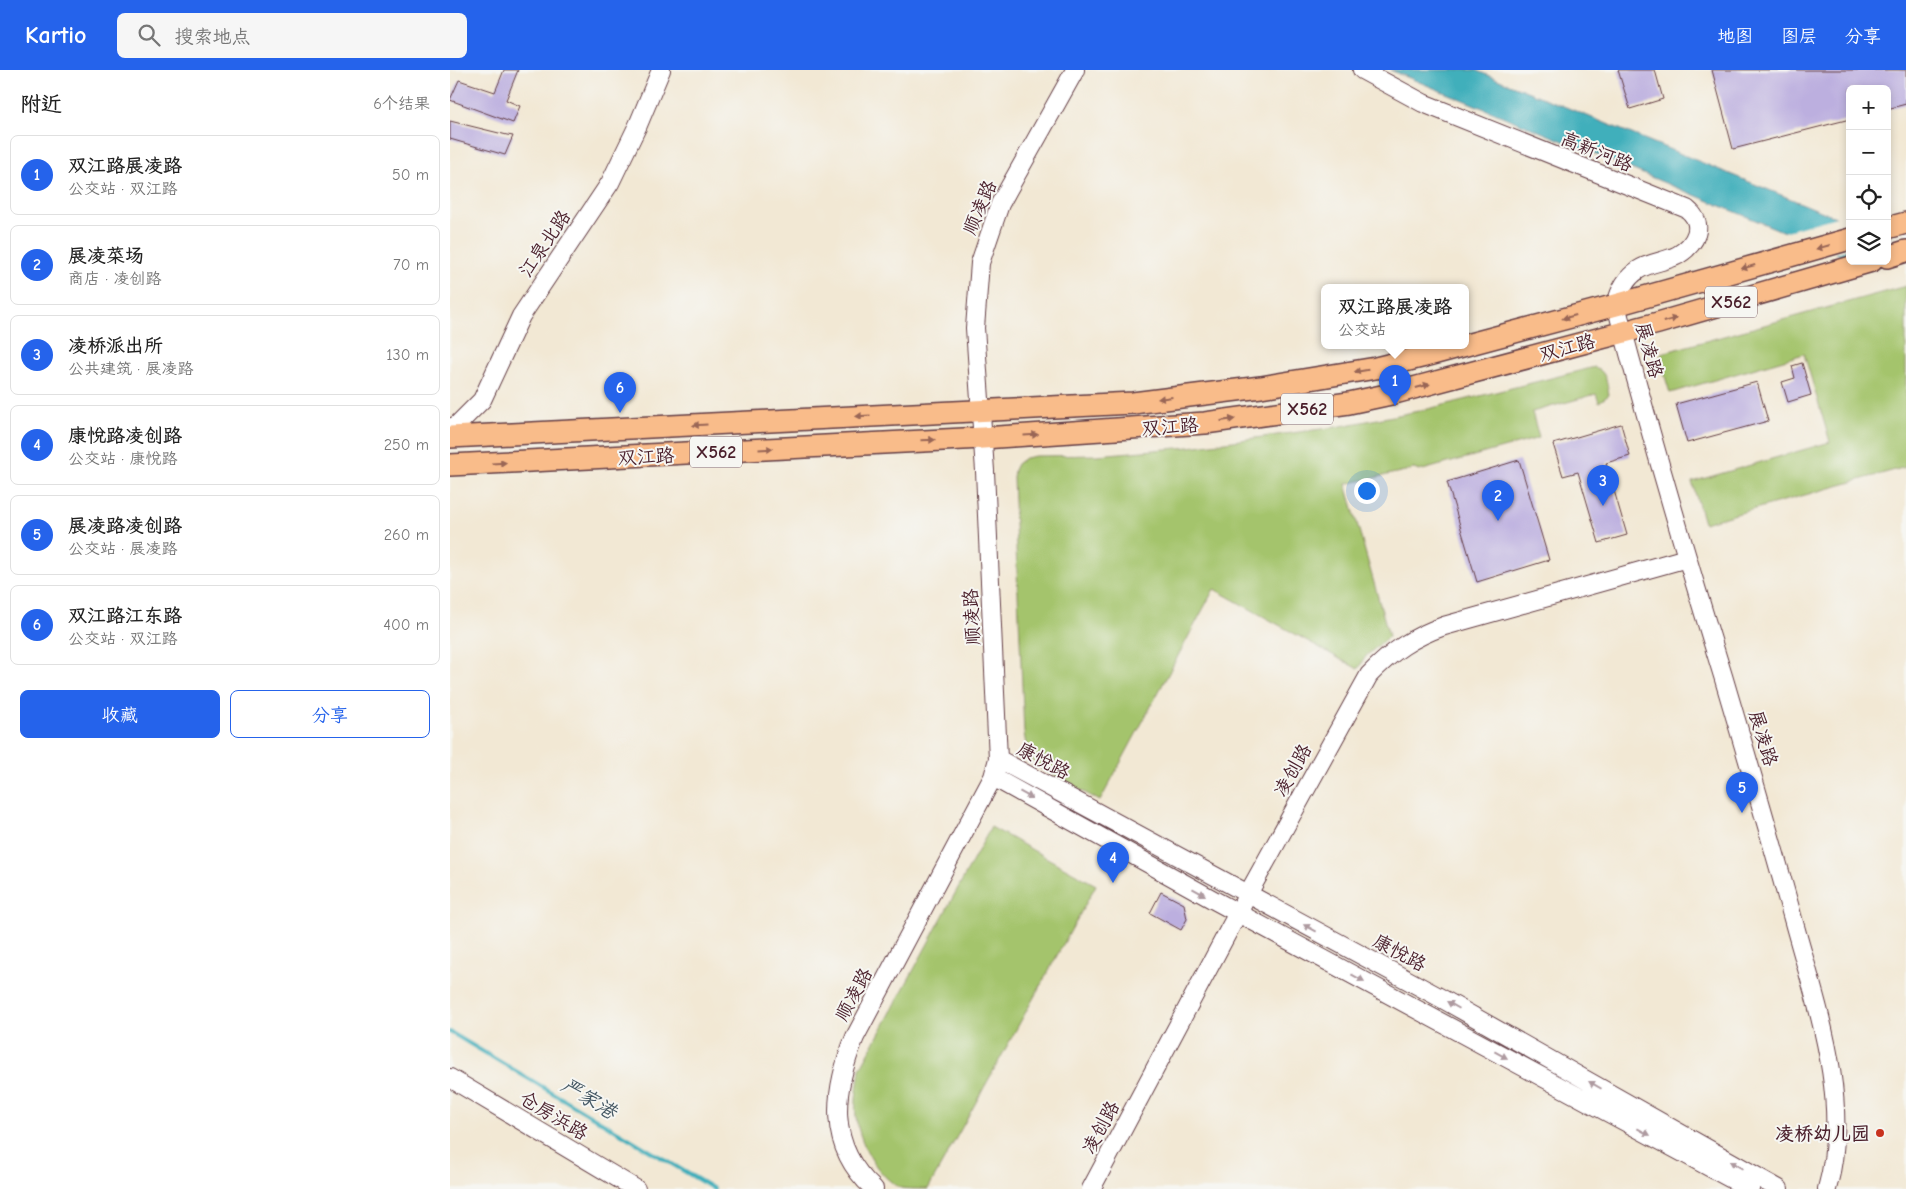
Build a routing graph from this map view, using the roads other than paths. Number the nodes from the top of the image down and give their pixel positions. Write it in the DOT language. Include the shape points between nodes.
graph roads {
  1 [pos="662,70"];
  2 [pos="1075,70"];
  3 [pos="1362,70"];
  4 [pos="1846,240"];
  5 [pos="1906,251"];
  6 [pos="1891,256"];
  7 [pos="1858,265"];
  8 [pos="1616,305"];
  9 [pos="1624,333"];
  10 [pos="1469,344"];
  11 [pos="1450,349"];
  12 [pos="981,409"];
  13 [pos="450,428"];
  14 [pos="450,437"];
  15 [pos="983,438"];
  16 [pos="450,465"];
  17 [pos="1687,558"];
  18 [pos="998,759"];
  19 [pos="993,777"];
  20 [pos="1248,894"];
  21 [pos="1238,913"];
  22 [pos="450,1078"];
  23 [pos="636,1189"];
  24 [pos="874,1189"];
  25 [pos="1091,1189"];
  26 [pos="1750,1189"];
  27 [pos="1779,1189"];
  28 [pos="1827,1189"];
  1 -- 13 [label="street, 江泉北路" via="610,183 521,316 482,400 457,426"];
  2 -- 12 [label="street, 顺凌路" via="1000,204 980,263 975,328"];
  3 -- 8 [label="street, 高新河路" via="1422,102 1693,214 1698,229 1688,247 1677,255 1636,270 1619,292"];
  4 -- 8 [label="main road, 双江路 / X562, one-way"];
  5 -- 6 [label="main road"];
  9 -- 7 [label="main road, 双江路 / X562, one-way"];
  8 -- 9 [label="street, 展凌路"];
  8 -- 10 [label="main road, 双江路 / X562, one-way"];
  15 -- 9 [label="main road, 双江路 / X562, one-way" via="1205,423 1349,402"];
  9 -- 17 [label="street, 展凌路"];
  11 -- 12 [label="main road, 双江路 / X562, one-way" via="1376,368 1132,403"];
  12 -- 14 [label="main road, 双江路 / X562, one-way"];
  12 -- 15 [label="street, 顺凌路"];
  16 -- 15 [label="main road, 双江路 / X562, one-way"];
  15 -- 18 [label="street, 顺凌路"];
  17 -- 20 [label="street, 凌创路" via="1444,626 1418,636 1386,656 1369,675"];
  17 -- 28 [label="street, 展凌路" via="1762,806 1828,1052 1837,1117"];
  18 -- 19 [label="street, 顺凌路"];
  18 -- 20 [label="street, 康悦路"];
  19 -- 21 [label="street, 康悦路, one-way"];
  19 -- 24 [label="street, 顺凌路" via="854,1037 844,1063 837,1122 844,1146"];
  20 -- 21 [label="street, 凌创路"];
  27 -- 20 [label="street, 康悦路, one-way" via="1439,997"];
  21 -- 25 [label="street, 凌创路"];
  21 -- 26 [label="street, 康悦路, one-way"];
  22 -- 23 [label="street, 仓房浜路"];
}
